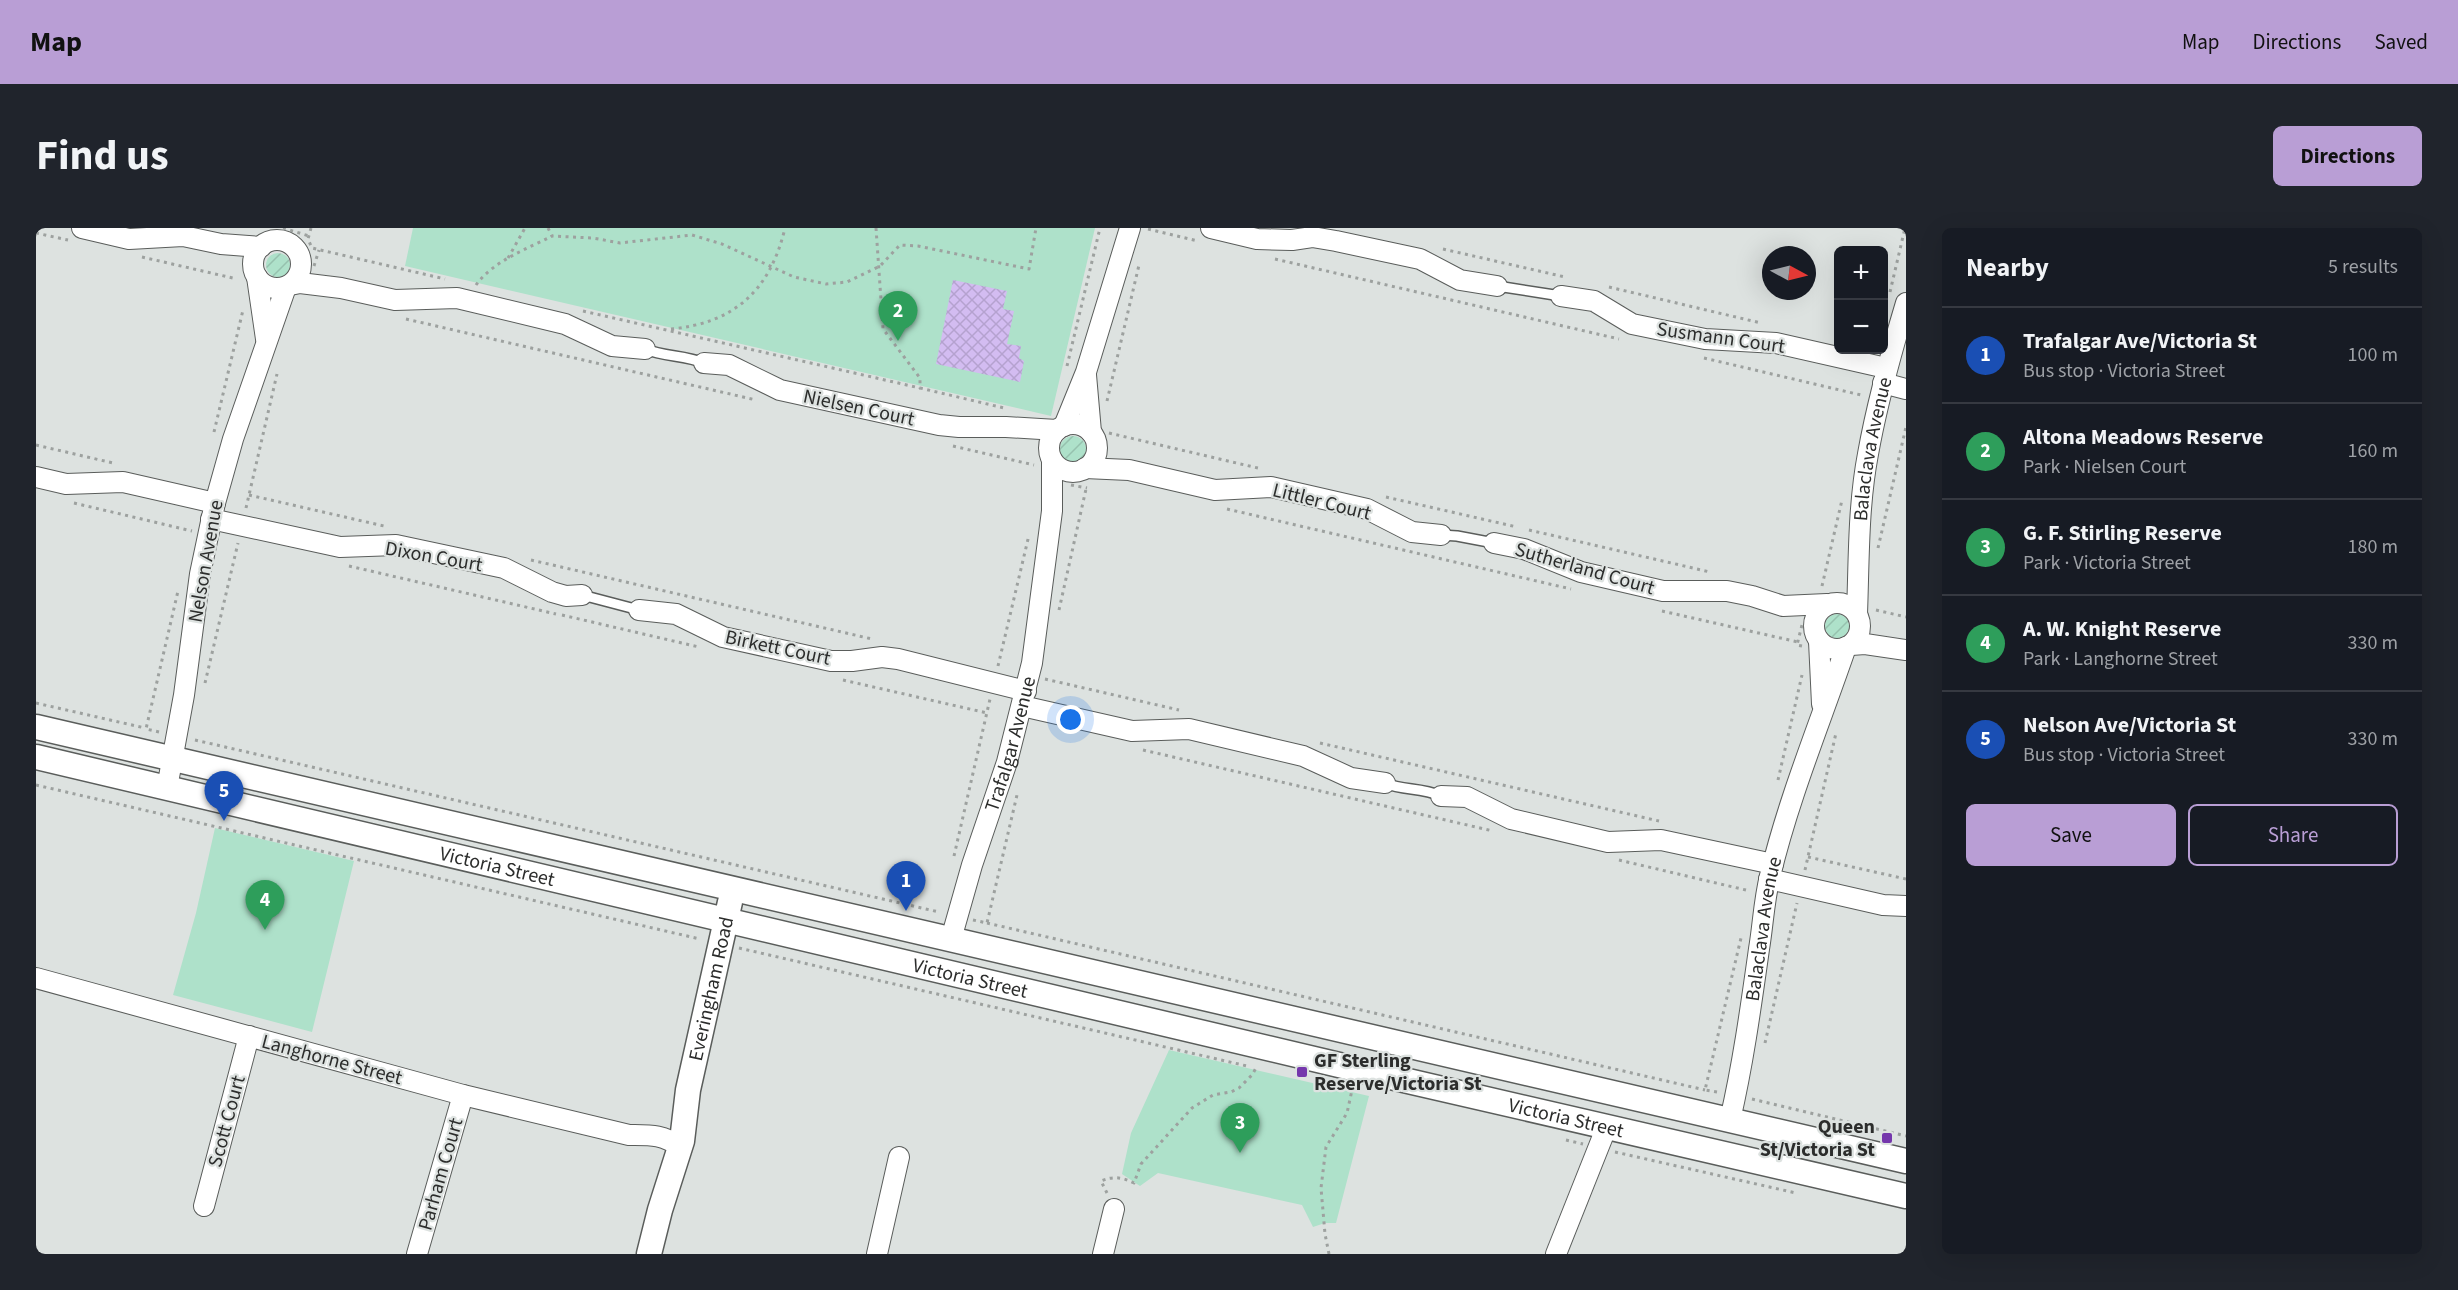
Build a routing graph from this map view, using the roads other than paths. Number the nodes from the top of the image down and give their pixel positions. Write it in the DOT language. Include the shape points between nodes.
graph roads {
  1 [pos="82,228"];
  2 [pos="1139,229"];
  3 [pos="1208,235"];
  4 [pos="288,238"];
  5 [pos="221,244"];
  6 [pos="256,274"];
  7 [pos="288,286"];
  8 [pos="1497,286"];
  9 [pos="341,288"];
  10 [pos="1561,296"];
  11 [pos="1897,300"];
  12 [pos="266,339"];
  13 [pos="645,349"];
  14 [pos="704,363"];
  15 [pos="1086,372"];
  16 [pos="1885,375"];
  17 [pos="1906,389"];
  18 [pos="1019,428"];
  19 [pos="1061,428"];
  20 [pos="1098,435"];
  21 [pos="1046,459"];
  22 [pos="1129,470"];
  23 [pos="1083,476"];
  24 [pos="36,477"];
  25 [pos="213,511"];
  26 [pos="1052,512"];
  27 [pos="1441,535"];
  28 [pos="1494,543"];
  29 [pos="582,595"];
  30 [pos="1829,603"];
  31 [pos="639,610"];
  32 [pos="1865,619"];
  33 [pos="1811,640"];
  34 [pos="1849,646"];
  35 [pos="1900,648"];
  36 [pos="1028,702"];
  37 [pos="1822,710"];
  38 [pos="36,727"];
  39 [pos="36,758"];
  40 [pos="172,760"];
  41 [pos="1385,783"];
  42 [pos="167,788"];
  43 [pos="1441,795"];
  44 [pos="1771,871"];
  45 [pos="733,888"];
  46 [pos="1906,906"];
  47 [pos="727,919"];
  48 [pos="951,939"];
  49 [pos="944,972"];
  50 [pos="36,978"];
  51 [pos="249,1036"];
  52 [pos="463,1095"];
  53 [pos="1730,1120"];
  54 [pos="1607,1125"];
  55 [pos="672,1145"];
  56 [pos="1722,1153"];
  57 [pos="899,1157"];
  58 [pos="1906,1161"];
  59 [pos="1906,1196"];
  60 [pos="204,1206"];
  61 [pos="1114,1209"];
  62 [pos="417,1254"];
  63 [pos="649,1254"];
  64 [pos="877,1254"];
  65 [pos="1103,1254"];
  66 [pos="1556,1254"];
  1 -- 5 [label="street" via="129,238 183,236"];
  2 -- 15 [label="street"];
  3 -- 8 [label="street" via="1292,240 1312,237 1420,259 1460,280"];
  4 -- 5 [label="street"];
  4 -- 6 [label="street" via="254,258"];
  4 -- 7 [label="street" via="300,272"];
  4 -- 9 [label="street" via="318,277"];
  5 -- 6 [label="street" via="244,258"];
  6 -- 7 [label="street" via="273,288"];
  6 -- 12 [label="street, Nelson Avenue"];
  7 -- 9 [label="street" via="300,283"];
  7 -- 12 [label="street, Nelson Avenue"];
  8 -- 10 [label="lane"];
  9 -- 13 [label="street" via="395,300 457,298 565,324 612,346"];
  10 -- 16 [label="street, Susmann Court" via="1594,301 1632,324 1705,339 1776,343"];
  11 -- 16 [label="street, Balaclava Avenue"];
  12 -- 25 [label="street, Nelson Avenue"];
  13 -- 14 [label="lane"];
  14 -- 18 [label="street, Nielsen Court" via="729,365 780,390 939,424"];
  15 -- 19 [label="street"];
  15 -- 20 [label="street"];
  16 -- 17 [label="street, Susmann Court"];
  16 -- 30 [label="street, Balaclava Avenue" via="1867,456 1858,562"];
  18 -- 19 [label="street, Nielsen Court"];
  18 -- 21 [label="street" via="1040,442"];
  19 -- 20 [label="street" via="1078,425"];
  19 -- 21 [label="street" via="1050,440"];
  20 -- 22 [label="street, Littler Court" via="1113,460"];
  20 -- 23 [label="street" via="1095,456"];
  21 -- 23 [label="street"];
  21 -- 26 [label="street, Trafalgar Avenue"];
  22 -- 23 [label="street, Littler Court"];
  22 -- 27 [label="street, Littler Court" via="1215,489 1280,489 1367,509 1412,532"];
  23 -- 26 [label="street, Trafalgar Avenue" via="1067,484"];
  24 -- 25 [label="street, Dixon Court" via="66,484 123,482"];
  25 -- 29 [label="street, Dixon Court" via="242,525 340,548 396,545 504,568 552,592"];
  25 -- 40 [label="street, Nelson Avenue"];
  26 -- 36 [label="street, Trafalgar Avenue"];
  27 -- 28 [label="lane"];
  28 -- 30 [label="street, Sutherland Court" via="1524,549 1581,572 1663,591 1727,591 1783,606"];
  29 -- 31 [label="lane"];
  30 -- 32 [label="street" via="1848,605"];
  30 -- 33 [label="street, Sutherland Court"];
  30 -- 33 [label="street" via="1820,609 1813,622"];
  31 -- 36 [label="street, Birkett Court" via="676,614 723,637 831,661 898,659"];
  32 -- 34 [label="street"];
  32 -- 35 [label="street"];
  33 -- 34 [label="street" via="1831,649"];
  33 -- 37 [label="street, Balaclava Avenue" via="1822,681"];
  34 -- 35 [label="street"];
  34 -- 37 [label="street, Balaclava Avenue"];
  36 -- 41 [label="street, Birkett Court" via="1132,731 1189,729 1303,756 1351,778"];
  36 -- 48 [label="street, Trafalgar Avenue"];
  37 -- 44 [label="street, Balaclava Avenue"];
  38 -- 40 [label="street, Victoria Street"];
  39 -- 42 [label="street, Victoria Street"];
  40 -- 42 [label="street, Nelson Avenue"];
  40 -- 45 [label="street, Victoria Street"];
  41 -- 43 [label="lane"];
  42 -- 47 [label="street, Victoria Street"];
  43 -- 44 [label="street" via="1467,797 1511,819 1608,842 1661,840"];
  44 -- 46 [label="street" via="1801,886 1883,905"];
  44 -- 53 [label="street, Balaclava Avenue"];
  45 -- 47 [label="street, Everingham Road"];
  45 -- 48 [label="street, Victoria Street"];
  47 -- 49 [label="street, Victoria Street"];
  47 -- 55 [label="street, Everingham Road"];
  48 -- 49 [label="street, Trafalgar Avenue"];
  48 -- 53 [label="street, Victoria Street"];
  49 -- 54 [label="street, Victoria Street"];
  50 -- 51 [label="street, Langhorne Street"];
  51 -- 52 [label="street, Langhorne Street"];
  51 -- 60 [label="street, Scott Court"];
  52 -- 55 [label="street, Langhorne Street" via="629,1135 649,1145"];
  52 -- 62 [label="street, Parham Court"];
  53 -- 56 [label="street, Balaclava Avenue"];
  53 -- 58 [label="street, Victoria Street"];
  54 -- 56 [label="street, Victoria Street"];
  54 -- 66 [label="street"];
  55 -- 63 [label="street, Everingham Road"];
  56 -- 59 [label="street, Victoria Street"];
  57 -- 64 [label="street"];
  61 -- 65 [label="street"];
}
